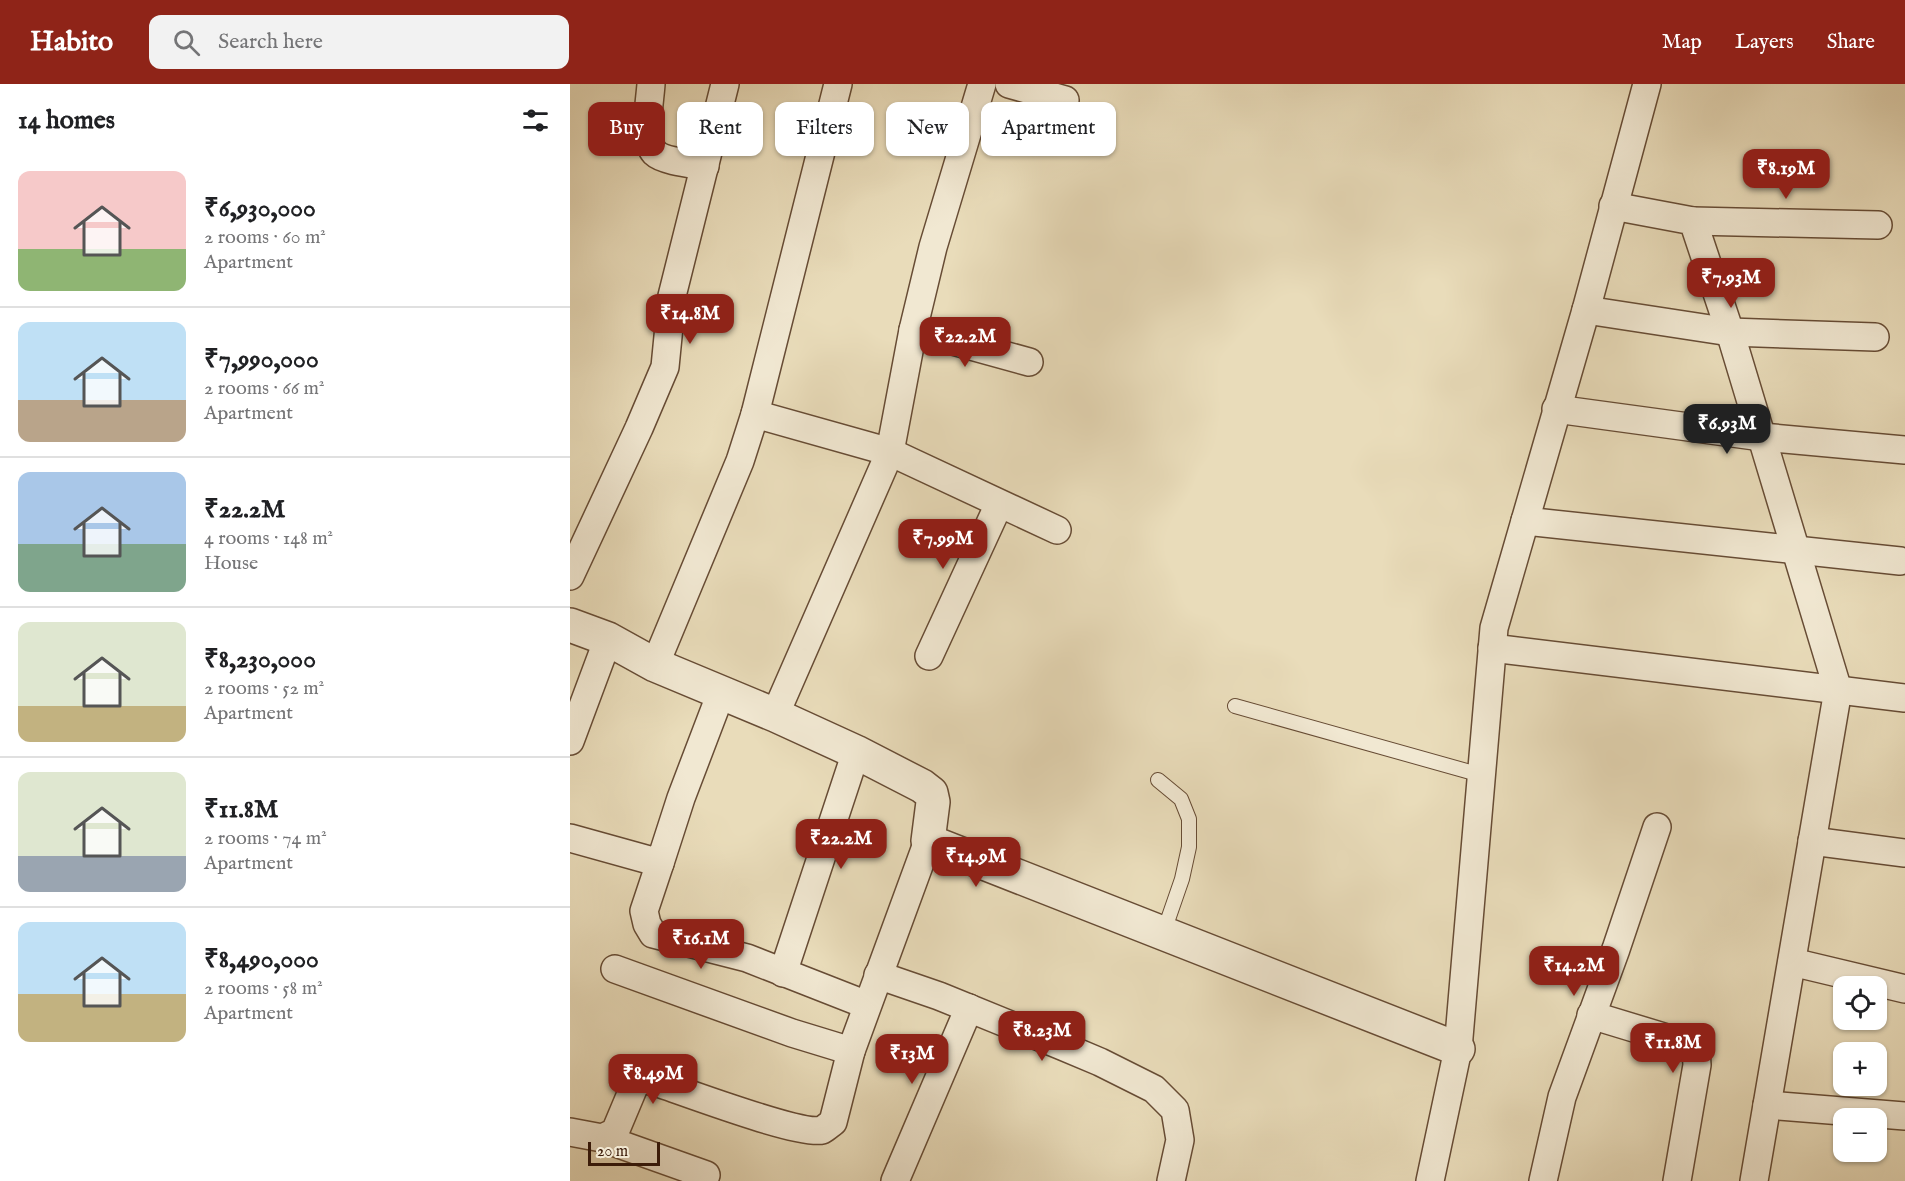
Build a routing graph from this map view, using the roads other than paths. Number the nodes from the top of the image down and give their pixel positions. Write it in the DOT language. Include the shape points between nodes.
graph roads {
  1 [pos="651,84"];
  2 [pos="725,84"];
  3 [pos="838,84"];
  4 [pos="982,84"];
  5 [pos="1009,84"];
  6 [pos="1647,84"];
  7 [pos="1065,100"];
  8 [pos="705,166"];
  9 [pos="1613,207"];
  10 [pos="1693,221"];
  11 [pos="1878,225"];
  12 [pos="1586,310"];
  13 [pos="913,330"];
  14 [pos="1730,332"];
  15 [pos="1875,337"];
  16 [pos="1029,362"];
  17 [pos="1556,409"];
  18 [pos="755,414"];
  19 [pos="1762,437"];
  20 [pos="1905,450"];
  21 [pos="890,452"];
  22 [pos="999,504"];
  23 [pos="1525,521"];
  24 [pos="1057,530"];
  25 [pos="1796,549"];
  26 [pos="1900,561"];
  27 [pos="570,576"];
  28 [pos="570,625"];
  29 [pos="608,639"];
  30 [pos="1492,648"];
  31 [pos="929,656"];
  32 [pos="654,665"];
  33 [pos="1838,690"];
  34 [pos="721,693"];
  35 [pos="1905,698"];
  36 [pos="1235,706"];
  37 [pos="775,715"];
  38 [pos="570,741"];
  39 [pos="856,752"];
  40 [pos="1481,775"];
  41 [pos="1158,780"];
  42 [pos="1657,827"];
  43 [pos="570,838"];
  44 [pos="928,841"];
  45 [pos="1812,841"];
  46 [pos="1905,853"];
  47 [pos="660,863"];
  48 [pos="1163,934"];
  49 [pos="1792,962"];
  50 [pos="615,969"];
  51 [pos="783,973"];
  52 [pos="878,975"];
  53 [pos="1905,989"];
  54 [pos="867,1005"];
  55 [pos="969,1008"];
  56 [pos="1592,1015"];
  57 [pos="1458,1049"];
  58 [pos="851,1051"];
  59 [pos="1767,1105"];
  60 [pos="1905,1116"];
  61 [pos="570,1132"];
  62 [pos="602,1138"];
  63 [pos="706,1175"];
  64 [pos="895,1181"];
  65 [pos="1171,1181"];
  66 [pos="1430,1181"];
  67 [pos="1543,1181"];
  68 [pos="1677,1181"];
  69 [pos="1754,1181"];
  1 -- 8 [label="street" via="647,127 656,154"];
  2 -- 8 [label="street"];
  3 -- 18 [label="street"];
  4 -- 13 [label="street" via="936,236"];
  5 -- 7 [label="street"];
  6 -- 9 [label="street"];
  8 -- 27 [label="street" via="672,296 665,368"];
  9 -- 10 [label="street"];
  9 -- 12 [label="street"];
  10 -- 11 [label="street"];
  10 -- 14 [label="street"];
  12 -- 14 [label="street"];
  12 -- 17 [label="street"];
  13 -- 16 [label="street"];
  13 -- 21 [label="street"];
  14 -- 15 [label="street"];
  14 -- 19 [label="street"];
  17 -- 19 [label="street"];
  17 -- 23 [label="street"];
  18 -- 21 [label="street"];
  18 -- 32 [label="street" via="740,461"];
  19 -- 20 [label="street"];
  19 -- 25 [label="street"];
  21 -- 22 [label="street"];
  21 -- 37 [label="street"];
  22 -- 24 [label="street"];
  22 -- 31 [label="street"];
  23 -- 25 [label="street"];
  23 -- 30 [label="street" via="1494,628"];
  25 -- 26 [label="street"];
  25 -- 33 [label="street"];
  28 -- 29 [label="street"];
  29 -- 32 [label="street"];
  29 -- 38 [label="street"];
  30 -- 33 [label="street"];
  30 -- 40 [label="street"];
  32 -- 34 [label="street"];
  33 -- 35 [label="street"];
  33 -- 45 [label="street"];
  34 -- 37 [label="street"];
  34 -- 47 [label="street"];
  36 -- 40 [label="lane"];
  37 -- 39 [label="street"];
  39 -- 44 [label="street" via="931,793"];
  39 -- 51 [label="street"];
  40 -- 57 [label="street"];
  41 -- 48 [label="lane" via="1181,799 1189,819 1182,879"];
  42 -- 56 [label="street"];
  43 -- 47 [label="street"];
  44 -- 48 [label="street"];
  44 -- 52 [label="street"];
  45 -- 46 [label="street"];
  45 -- 49 [label="street"];
  47 -- 51 [label="street" via="644,911 653,934 747,958"];
  48 -- 57 [label="street"];
  49 -- 53 [label="street"];
  49 -- 59 [label="street"];
  50 -- 58 [label="street"];
  51 -- 54 [label="street"];
  52 -- 54 [label="street"];
  52 -- 55 [label="street"];
  54 -- 58 [label="street"];
  55 -- 64 [label="street"];
  55 -- 65 [label="street" via="1100,1062 1154,1089 1175,1110 1180,1140"];
  56 -- 67 [label="street" via="1562,1097"];
  56 -- 68 [label="street" via="1696,1049 1697,1065"];
  57 -- 66 [label="street"];
  58 -- 62 [label="street" via="833,1122 822,1130 776,1122 644,1080 636,1082 615,1132"];
  59 -- 60 [label="street"];
  59 -- 69 [label="street"];
  61 -- 62 [label="street"];
  62 -- 63 [label="street"];
}
